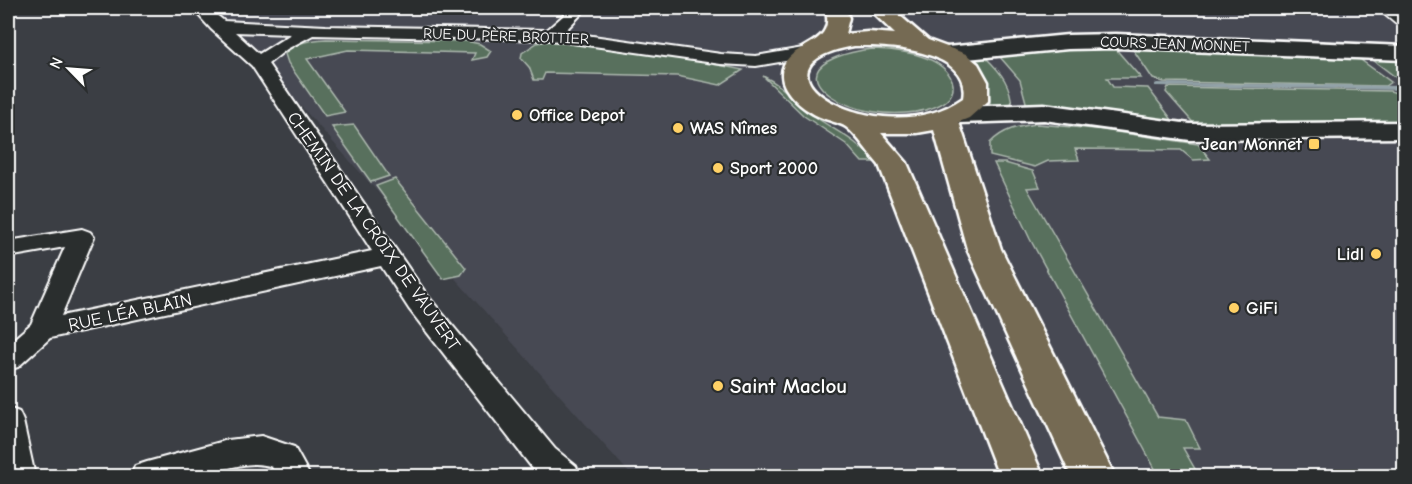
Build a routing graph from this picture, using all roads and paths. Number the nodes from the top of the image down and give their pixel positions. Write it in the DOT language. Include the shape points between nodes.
graph roads {
  1 [pos="200,8"];
  2 [pos="580,8"];
  3 [pos="835,8"];
  4 [pos="879,8"];
  5 [pos="1389,8"];
  6 [pos="1404,18"];
  7 [pos="326,31"];
  8 [pos="225,33"];
  9 [pos="306,34"];
  10 [pos="551,35"];
  11 [pos="919,44"];
  12 [pos="817,48"];
  13 [pos="1404,53"];
  14 [pos="946,54"];
  15 [pos="756,61"];
  16 [pos="259,63"];
  17 [pos="799,89"];
  18 [pos="952,117"];
  19 [pos="854,120"];
  20 [pos="1404,130"];
  21 [pos="8,249"];
  22 [pos="388,256"];
  23 [pos="42,330"];
  24 [pos="8,359"];
  25 [pos="8,421"];
  26 [pos="552,471"];
  27 [pos="19,477"];
  28 [pos="147,477"];
  29 [pos="294,477"];
  30 [pos="1021,477"];
  31 [pos="1093,477"];
  1 -- 8 [label="street, CHEMIN DE LA CROIX DE VAUVERT"];
  2 -- 10 [label="street"];
  3 -- 12 [label="main road" via="836,30"];
  4 -- 11 [label="main road"];
  5 -- 6 [label="main road"];
  7 -- 8 [label="street, RUE DU PÈRE BROTTIER" via="266,27"];
  7 -- 9 [label="street, RUE DU PÈRE BROTTIER"];
  7 -- 10 [label="street, RUE DU PÈRE BROTTIER"];
  8 -- 9 [label="street, RUE DU PÈRE BROTTIER"];
  8 -- 16 [label="street, CHEMIN DE LA CROIX DE VAUVERT"];
  9 -- 16 [label="street, RUE DU PÈRE BROTTIER" via="280,46"];
  10 -- 15 [label="street, RUE DU PÈRE BROTTIER"];
  11 -- 12 [label="main road" via="870,38"];
  11 -- 14 [label="main road"];
  12 -- 15 [label="street, RUE DU PÈRE BROTTIER"];
  12 -- 17 [label="main road" via="799,60 795,70"];
  13 -- 14 [label="main road, COURS JEAN MONNET" via="1116,41"];
  14 -- 18 [label="main road" via="967,68 977,84 975,101"];
  15 -- 17 [label="street, RUE DU PÈRE BROTTIER"];
  16 -- 22 [label="street, CHEMIN DE LA CROIX DE VAUVERT"];
  17 -- 19 [label="main road" via="830,112"];
  18 -- 19 [label="main road" via="917,125"];
  18 -- 20 [label="main road" via="1044,112 1190,132"];
  18 -- 31 [label="main road" via="984,249"];
  19 -- 30 [label="main road" via="893,163"];
  21 -- 23 [label="street, RUE LÉA BLAIN" via="81,237"];
  22 -- 23 [label="street, RUE LÉA BLAIN"];
  22 -- 26 [label="street, CHEMIN DE LA CROIX DE VAUVERT" via="445,338"];
  23 -- 24 [label="street"];
  25 -- 27 [label="street"];
  28 -- 29 [label="street" via="261,448 283,457"];
}
